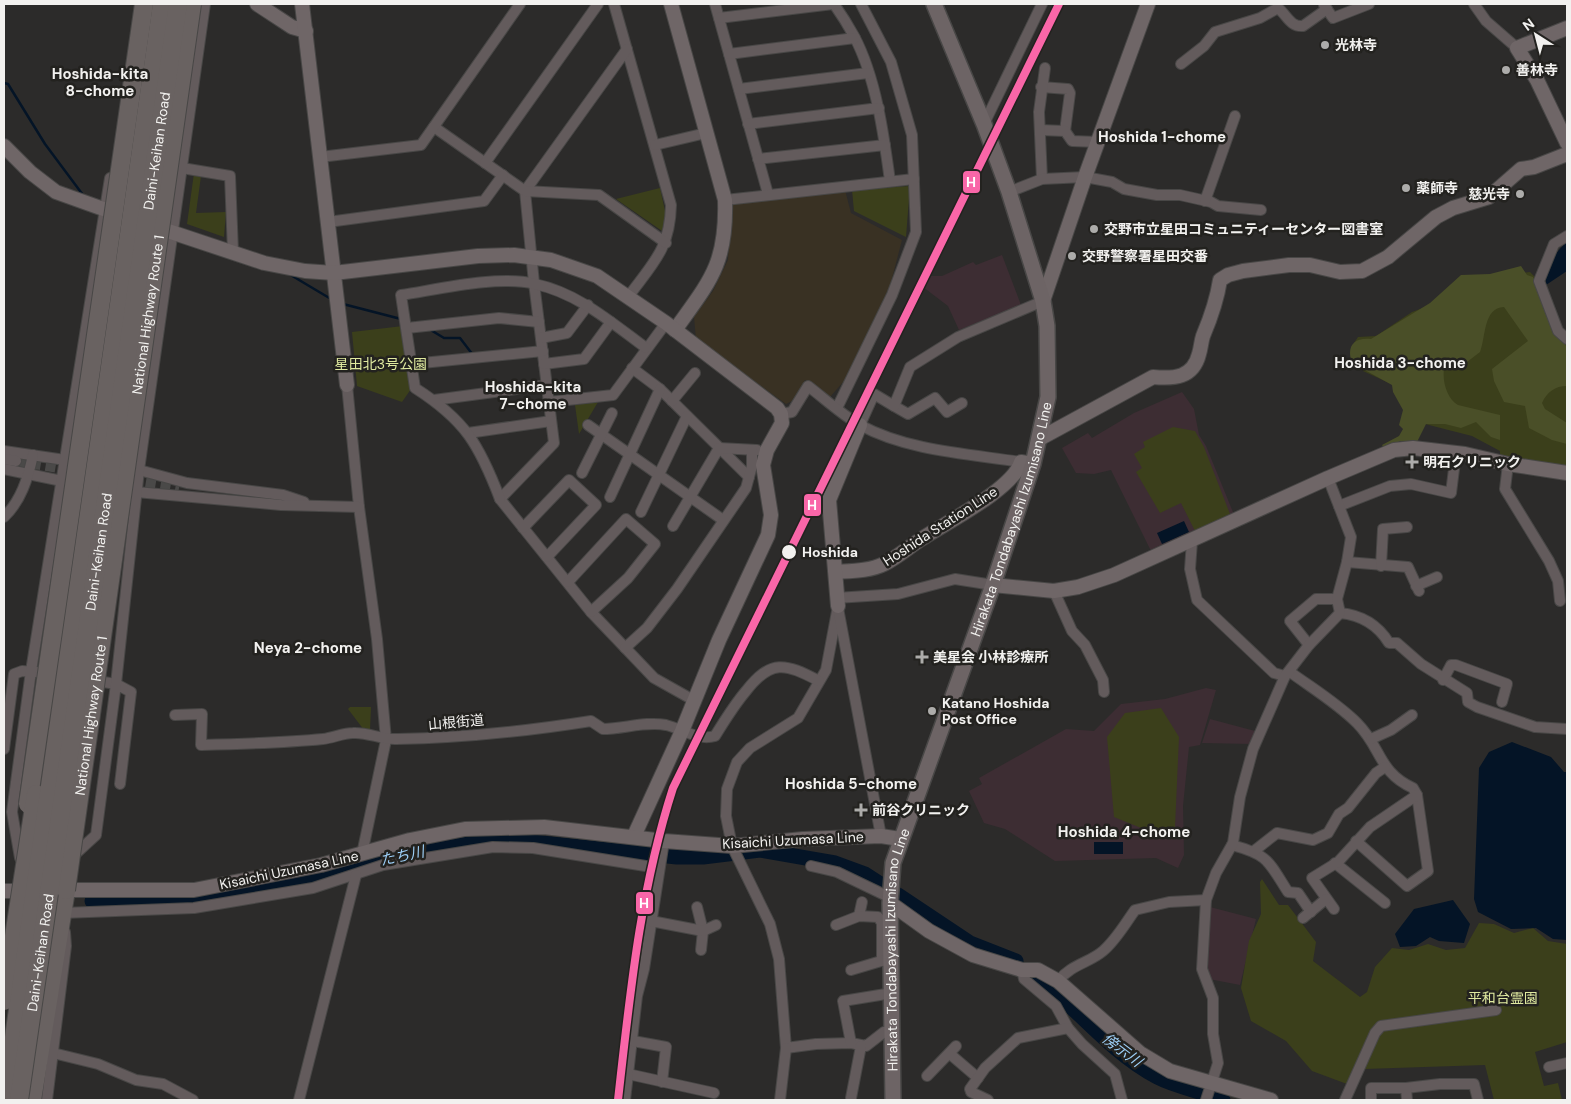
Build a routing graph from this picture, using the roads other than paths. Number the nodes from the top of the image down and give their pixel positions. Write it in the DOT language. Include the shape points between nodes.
graph roads {
  1 [pos="138,4"];
  2 [pos="144,4"];
  3 [pos="162,4"];
  4 [pos="178,4"];
  5 [pos="192,4"];
  6 [pos="205,4"];
  7 [pos="257,4"];
  8 [pos="302,4"];
  9 [pos="520,4"];
  10 [pos="598,4"];
  11 [pos="614,4"];
  12 [pos="671,4"];
  13 [pos="715,4"];
  14 [pos="834,4"];
  15 [pos="860,4"];
  16 [pos="934,4"];
  17 [pos="1042,4"];
  18 [pos="1153,4"];
  19 [pos="1369,4"];
  20 [pos="1474,4"];
  21 [pos="1325,6"];
  22 [pos="1149,9"];
  23 [pos="719,18"];
  24 [pos="1567,28"];
  25 [pos="306,31"];
  26 [pos="855,38"];
  27 [pos="1517,48"];
  28 [pos="627,49"];
  29 [pos="729,54"];
  30 [pos="1182,64"];
  31 [pos="1044,68"];
  32 [pos="868,73"];
  33 [pos="1042,87"];
  34 [pos="739,89"];
  35 [pos="879,108"];
  36 [pos="1235,116"];
  37 [pos="748,124"];
  38 [pos="984,124"];
  39 [pos="434,127"];
  40 [pos="1040,130"];
  41 [pos="1065,131"];
  42 [pos="706,133"];
  43 [pos="1098,142"];
  44 [pos="1567,143"];
  45 [pos="655,145"];
  46 [pos="885,145"];
  47 [pos="4,146"];
  48 [pos="1567,154"];
  49 [pos="320,157"];
  50 [pos="179,159"];
  51 [pos="758,159"];
  52 [pos="485,163"];
  53 [pos="503,176"];
  54 [pos="1085,177"];
  55 [pos="914,179"];
  56 [pos="1042,179"];
  57 [pos="890,181"];
  58 [pos="525,191"];
  59 [pos="1009,192"];
  60 [pos="768,194"];
  61 [pos="725,200"];
  62 [pos="1205,201"];
  63 [pos="1261,210"];
  64 [pos="105,211"];
  65 [pos="328,222"];
  66 [pos="173,232"];
  67 [pos="1567,236"];
  68 [pos="666,243"];
  69 [pos="233,252"];
  70 [pos="532,258"];
  71 [pos="334,273"];
  72 [pos="534,283"];
  73 [pos="628,297"];
  74 [pos="1043,301"];
  75 [pos="150,302"];
  76 [pos="588,306"];
  77 [pos="539,322"];
  78 [pos="611,322"];
  79 [pos="670,327"];
  80 [pos="408,328"];
  81 [pos="541,338"];
  82 [pos="1567,339"];
  83 [pos="646,348"];
  84 [pos="542,351"];
  85 [pos="412,364"];
  86 [pos="544,364"];
  87 [pos="153,368"];
  88 [pos="632,368"];
  89 [pos="695,373"];
  90 [pos="347,385"];
  91 [pos="547,385"];
  92 [pos="660,389"];
  93 [pos="434,400"];
  94 [pos="672,401"];
  95 [pos="549,402"];
  96 [pos="962,403"];
  97 [pos="894,406"];
  98 [pos="837,408"];
  99 [pos="612,413"];
  100 [pos="782,414"];
  101 [pos="686,416"];
  102 [pos="551,420"];
  103 [pos="588,425"];
  104 [pos="860,425"];
  105 [pos="468,433"];
  106 [pos="601,434"];
  107 [pos="1039,439"];
  108 [pos="719,448"];
  109 [pos="752,450"];
  110 [pos="767,450"];
  111 [pos="4,451"];
  112 [pos="1456,453"];
  113 [pos="630,454"];
  114 [pos="32,455"];
  115 [pos="105,457"];
  116 [pos="4,459"];
  117 [pos="65,460"];
  118 [pos="16,461"];
  119 [pos="1027,463"];
  120 [pos="1508,464"];
  121 [pos="4,469"];
  122 [pos="139,470"];
  123 [pos="582,473"];
  124 [pos="1567,473"];
  125 [pos="29,475"];
  126 [pos="659,475"];
  127 [pos="749,477"];
  128 [pos="1328,478"];
  129 [pos="62,481"];
  130 [pos="179,488"];
  131 [pos="136,492"];
  132 [pos="610,497"];
  133 [pos="691,498"];
  134 [pos="500,499"];
  135 [pos="312,504"];
  136 [pos="1339,506"];
  137 [pos="359,507"];
  138 [pos="641,512"];
  139 [pos="4,517"];
  140 [pos="723,520"];
  141 [pos="673,526"];
  142 [pos="1408,527"];
  143 [pos="524,528"];
  144 [pos="1192,541"];
  145 [pos="547,557"];
  146 [pos="1347,562"];
  147 [pos="1381,566"];
  148 [pos="836,572"];
  149 [pos="1437,577"];
  150 [pos="568,582"];
  151 [pos="993,585"];
  152 [pos="1054,591"];
  153 [pos="1337,599"];
  154 [pos="1560,601"];
  155 [pos="837,602"];
  156 [pos="592,612"];
  157 [pos="1340,613"];
  158 [pos="1309,645"];
  159 [pos="625,648"];
  160 [pos="31,671"];
  161 [pos="1287,674"];
  162 [pos="1443,680"];
  163 [pos="820,681"];
  164 [pos="116,684"];
  165 [pos="1104,692"];
  166 [pos="695,701"];
  167 [pos="1502,702"];
  168 [pos="175,715"];
  169 [pos="1412,715"];
  170 [pos="1567,729"];
  171 [pos="682,731"];
  172 [pos="1371,739"];
  173 [pos="386,740"];
  174 [pos="4,749"];
  175 [pos="1384,767"];
  176 [pos="120,784"];
  177 [pos="1417,795"];
  178 [pos="634,836"];
  179 [pos="881,836"];
  180 [pos="900,839"];
  181 [pos="1356,841"];
  182 [pos="663,844"];
  183 [pos="1232,845"];
  184 [pos="735,851"];
  185 [pos="1254,851"];
  186 [pos="362,854"];
  187 [pos="20,858"];
  188 [pos="71,858"];
  189 [pos="659,864"];
  190 [pos="1335,864"];
  191 [pos="811,866"];
  192 [pos="356,875"];
  193 [pos="66,890"];
  194 [pos="9,891"];
  195 [pos="890,900"];
  196 [pos="1206,900"];
  197 [pos="1326,900"];
  198 [pos="862,902"];
  199 [pos="1384,903"];
  200 [pos="698,907"];
  201 [pos="1334,909"];
  202 [pos="63,916"];
  203 [pos="859,916"];
  204 [pos="651,921"];
  205 [pos="7,924"];
  206 [pos="716,924"];
  207 [pos="836,925"];
  208 [pos="704,931"];
  209 [pos="701,950"];
  210 [pos="887,959"];
  211 [pos="851,970"];
  212 [pos="1022,970"];
  213 [pos="4,972"];
  214 [pos="1058,981"];
  215 [pos="892,993"];
  216 [pos="4,1001"];
  217 [pos="1496,1010"];
  218 [pos="1068,1028"];
  219 [pos="892,1031"];
  220 [pos="633,1041"];
  221 [pos="851,1043"];
  222 [pos="862,1046"];
  223 [pos="786,1048"];
  224 [pos="53,1052"];
  225 [pos="1567,1060"];
  226 [pos="1549,1067"];
  227 [pos="628,1074"];
  228 [pos="927,1076"];
  229 [pos="978,1078"];
  230 [pos="662,1082"];
  231 [pos="1406,1088"];
  232 [pos="34,1093"];
  233 [pos="714,1093"];
  234 [pos="1209,1093"];
  235 [pos="851,1098"];
  236 [pos="5,1100"];
  237 [pos="20,1100"];
  238 [pos="47,1100"];
  239 [pos="193,1100"];
  240 [pos="299,1100"];
  241 [pos="625,1100"];
  242 [pos="780,1100"];
  243 [pos="893,1100"];
  244 [pos="988,1100"];
  245 [pos="1122,1100"];
  246 [pos="1271,1100"];
  247 [pos="1345,1100"];
  248 [pos="1371,1100"];
  249 [pos="1406,1100"];
  250 [pos="1478,1100"];
  1 -- 64 [label="street"];
  2 -- 187 [label="highway, bridge"];
  3 -- 115 [label="highway, Daini-Keihan Road, bridge"];
  4 -- 115 [label="highway, Daini-Keihan Road, bridge"];
  5 -- 50 [label="highway, National Highway Route 1, bridge"];
  6 -- 50 [label="street"];
  7 -- 25 [label="street" via="292,27"];
  8 -- 25 [label="street"];
  9 -- 39 [label="street"];
  10 -- 52 [label="street"];
  11 -- 28 [label="street"];
  12 -- 42 [label="street"];
  13 -- 23 [label="street"];
  14 -- 23 [label="street"];
  14 -- 26 [label="street"];
  15 -- 55 [label="street" via="891,62 912,135"];
  16 -- 38 [label="main road, Hirakata Tondabayashi Izumisano Line"];
  17 -- 38 [label="street"];
  18 -- 22 [label="street"];
  19 -- 21 [label="street" via="1334,18"];
  20 -- 27 [label="street" via="1486,21"];
  21 -- 30 [label="street" via="1303,26 1292,24 1278,8 1260,18 1215,32"];
  22 -- 43 [label="street"];
  23 -- 29 [label="street"];
  24 -- 27 [label="street"];
  25 -- 49 [label="street"];
  26 -- 29 [label="street"];
  26 -- 32 [label="street"];
  27 -- 44 [label="street" via="1537,80"];
  28 -- 45 [label="street"];
  28 -- 58 [label="street"];
  29 -- 34 [label="street"];
  31 -- 33 [label="street"];
  32 -- 34 [label="street"];
  32 -- 35 [label="street"];
  33 -- 40 [label="street"];
  33 -- 41 [label="street" via="1068,89"];
  34 -- 37 [label="street"];
  35 -- 37 [label="street"];
  35 -- 46 [label="street"];
  36 -- 62 [label="street"];
  37 -- 51 [label="street"];
  38 -- 59 [label="main road, Hirakata Tondabayashi Izumisano Line"];
  39 -- 49 [label="street" via="421,145"];
  39 -- 52 [label="street"];
  40 -- 41 [label="street"];
  40 -- 56 [label="street"];
  41 -- 43 [label="street" via="1072,141"];
  42 -- 45 [label="street"];
  42 -- 61 [label="street"];
  43 -- 54 [label="street"];
  45 -- 68 [label="street" via="671,205 671,227"];
  46 -- 51 [label="street"];
  46 -- 57 [label="street"];
  47 -- 64 [label="street" via="56,192"];
  48 -- 107 [label="street" via="1521,169 1489,197 1436,217 1388,257 1362,271 1340,272 1310,265 1289,265 1228,275 1220,280 1195,366 1173,379 1153,377"];
  49 -- 65 [label="street"];
  50 -- 66 [label="street"];
  50 -- 69 [label="street" via="230,176"];
  50 -- 75 [label="highway, National Highway Route 1, bridge"];
  51 -- 60 [label="street"];
  52 -- 53 [label="street"];
  53 -- 58 [label="street"];
  53 -- 65 [label="street" via="484,201"];
  54 -- 56 [label="street"];
  54 -- 62 [label="street" via="1112,182 1124,189"];
  54 -- 74 [label="street"];
  55 -- 57 [label="street"];
  55 -- 98 [label="street" via="914,243"];
  56 -- 59 [label="street"];
  57 -- 60 [label="street"];
  58 -- 68 [label="street" via="600,194"];
  58 -- 70 [label="street"];
  59 -- 74 [label="main road, Hirakata Tondabayashi Izumisano Line"];
  60 -- 61 [label="street"];
  61 -- 79 [label="street" via="723,245 715,272"];
  62 -- 63 [label="street" via="1242,210"];
  64 -- 66 [label="street"];
  64 -- 117 [label="street"];
  65 -- 71 [label="street"];
  66 -- 69 [label="street"];
  66 -- 87 [label="street"];
  67 -- 82 [label="street" via="1554,244 1539,282 1558,331"];
  68 -- 73 [label="street"];
  69 -- 71 [label="street" via="287,269"];
  70 -- 71 [label="street" via="478,256"];
  70 -- 72 [label="street"];
  70 -- 73 [label="street" via="551,260 597,276"];
  71 -- 90 [label="street"];
  72 -- 76 [label="street"];
  72 -- 77 [label="street"];
  72 -- 80 [label="street" via="492,282 402,294"];
  73 -- 79 [label="street"];
  74 -- 97 [label="street" via="958,337 910,367"];
  74 -- 107 [label="main road, Hirakata Tondabayashi Izumisano Line" via="1048,397"];
  75 -- 87 [label="street" via="147,346"];
  75 -- 188 [label="highway, National Highway Route 1, bridge"];
  76 -- 78 [label="street"];
  76 -- 81 [label="street" via="567,334"];
  77 -- 80 [label="street" via="499,318"];
  77 -- 81 [label="street"];
  78 -- 83 [label="street"];
  78 -- 86 [label="street" via="584,359"];
  79 -- 83 [label="street"];
  79 -- 100 [label="street"];
  80 -- 85 [label="street"];
  81 -- 84 [label="street"];
  83 -- 88 [label="street"];
  84 -- 85 [label="street"];
  84 -- 86 [label="street"];
  85 -- 93 [label="street" via="414,388"];
  86 -- 91 [label="street"];
  87 -- 122 [label="street"];
  88 -- 92 [label="street"];
  88 -- 95 [label="street" via="613,395"];
  89 -- 94 [label="street"];
  90 -- 137 [label="street"];
  91 -- 93 [label="street"];
  91 -- 95 [label="street"];
  92 -- 94 [label="street"];
  92 -- 113 [label="street"];
  93 -- 105 [label="street"];
  94 -- 101 [label="street"];
  95 -- 102 [label="street"];
  96 -- 97 [label="street" via="947,412 935,398 908,414"];
  97 -- 104 [label="street" via="874,394"];
  98 -- 100 [label="street" via="808,386 792,412"];
  98 -- 104 [label="street"];
  99 -- 106 [label="street"];
  100 -- 110 [label="street" via="782,423"];
  101 -- 108 [label="street"];
  101 -- 126 [label="street"];
  102 -- 105 [label="street"];
  102 -- 134 [label="street" via="554,443"];
  103 -- 106 [label="street"];
  104 -- 119 [label="street" via="923,446"];
  104 -- 148 [label="street" via="828,500"];
  105 -- 134 [label="street" via="485,459"];
  106 -- 113 [label="street"];
  106 -- 123 [label="street"];
  107 -- 119 [label="main road, Hirakata Tondabayashi Izumisano Line"];
  108 -- 109 [label="street"];
  108 -- 127 [label="street"];
  108 -- 133 [label="street"];
  109 -- 110 [label="street"];
  109 -- 127 [label="street"];
  110 -- 166 [label="street" via="763,465 771,515 768,535 719,640"];
  111 -- 114 [label="street"];
  112 -- 120 [label="street"];
  112 -- 128 [label="street" via="1413,448 1394,450"];
  112 -- 136 [label="street" via="1451,493 1411,484 1390,486"];
  113 -- 126 [label="street"];
  113 -- 132 [label="street"];
  114 -- 117 [label="street"];
  114 -- 125 [label="street"];
  115 -- 216 [label="highway, bridge" via="72,570"];
  115 -- 232 [label="highway, bridge" via="109,553 51,919 37,1033"];
  115 -- 236 [label="highway, Daini-Keihan Road, bridge"];
  115 -- 237 [label="highway, Daini-Keihan Road, bridge"];
  116 -- 118 [label="street"];
  117 -- 129 [label="street"];
  119 -- 148 [label="street, Hoshida Station Line" via="982,502 884,564"];
  119 -- 151 [label="main road, Hirakata Tondabayashi Izumisano Line"];
  120 -- 124 [label="street"];
  120 -- 154 [label="street" via="1505,489 1550,560 1558,580"];
  121 -- 125 [label="street"];
  122 -- 131 [label="street"];
  122 -- 135 [label="street" via="187,483 282,495"];
  125 -- 129 [label="street"];
  125 -- 139 [label="street" via="14,508"];
  126 -- 133 [label="street"];
  126 -- 138 [label="street"];
  127 -- 140 [label="street" via="746,488"];
  128 -- 136 [label="street"];
  128 -- 144 [label="street"];
  129 -- 160 [label="street"];
  130 -- 135 [label="street"];
  131 -- 135 [label="street" via="280,505"];
  131 -- 164 [label="street"];
  133 -- 140 [label="street"];
  133 -- 141 [label="street"];
  134 -- 143 [label="street"];
  135 -- 137 [label="street"];
  136 -- 146 [label="street" via="1351,537"];
  137 -- 173 [label="street" via="378,639"];
  140 -- 159 [label="street" via="647,628"];
  142 -- 147 [label="street" via="1383,529"];
  143 -- 145 [label="street"];
  143 -- 145 [label="street" via="569,480 596,504"];
  144 -- 152 [label="street" via="1114,575"];
  144 -- 161 [label="street" via="1190,568 1197,600 1274,673"];
  145 -- 150 [label="street"];
  146 -- 147 [label="street"];
  146 -- 153 [label="street"];
  147 -- 149 [label="street" via="1412,566 1417,588"];
  148 -- 155 [label="street"];
  150 -- 156 [label="street"];
  150 -- 156 [label="street" via="626,519 655,544 628,578"];
  151 -- 152 [label="street"];
  151 -- 155 [label="street" via="955,579 898,594"];
  151 -- 180 [label="main road, Hirakata Tondabayashi Izumisano Line" via="913,811"];
  152 -- 165 [label="street" via="1072,631 1084,645 1103,680"];
  153 -- 157 [label="street"];
  153 -- 158 [label="street" via="1316,599 1288,622"];
  155 -- 163 [label="street" via="826,670"];
  155 -- 179 [label="street"];
  156 -- 159 [label="street"];
  157 -- 158 [label="street"];
  157 -- 162 [label="street" via="1369,622 1382,630 1390,643 1397,643"];
  158 -- 161 [label="street"];
  159 -- 166 [label="street" via="654,678"];
  160 -- 164 [label="street"];
  160 -- 174 [label="street" via="14,674"];
  160 -- 187 [label="street" via="12,812"];
  161 -- 172 [label="street" via="1337,706"];
  161 -- 183 [label="street" via="1253,749"];
  162 -- 167 [label="street" via="1450,665 1456,665 1507,684"];
  162 -- 170 [label="street" via="1467,693 1468,702 1476,707 1535,727"];
  163 -- 171 [label="street, 山根街道" via="792,668 775,667 762,671 731,708 715,736 706,738"];
  163 -- 184 [label="street" via="798,718 750,748 737,762 728,789 726,816"];
  164 -- 176 [label="street" via="131,692"];
  164 -- 188 [label="street" via="96,835"];
  166 -- 171 [label="street"];
  168 -- 173 [label="street, 山根街道" via="202,714 201,745 325,738 352,732"];
  169 -- 172 [label="street"];
  171 -- 173 [label="street, 山根街道" via="666,725 649,724 603,729 591,721 535,729"];
  171 -- 178 [label="street"];
  172 -- 175 [label="street"];
  173 -- 186 [label="street"];
  175 -- 177 [label="street" via="1413,788"];
  175 -- 185 [label="street" via="1339,814 1328,833 1313,840 1277,833"];
  177 -- 181 [label="street" via="1370,827"];
  177 -- 181 [label="street" via="1428,871 1407,886"];
  178 -- 182 [label="street, Kisaichi Uzumasa Line"];
  178 -- 186 [label="street, Kisaichi Uzumasa Line" via="544,827 465,829"];
  179 -- 180 [label="street, Kisaichi Uzumasa Line"];
  179 -- 184 [label="street, Kisaichi Uzumasa Line" via="803,839"];
  180 -- 195 [label="main road, Hirakata Tondabayashi Izumisano Line" via="893,863"];
  181 -- 190 [label="street"];
  182 -- 184 [label="street, Kisaichi Uzumasa Line"];
  182 -- 189 [label="street"];
  183 -- 185 [label="street"];
  183 -- 196 [label="street"];
  184 -- 223 [label="street" via="770,924 780,959"];
  185 -- 197 [label="street" via="1270,863 1288,892 1298,894 1307,915"];
  186 -- 193 [label="street, Kisaichi Uzumasa Line" via="194,890"];
  187 -- 194 [label="highway"];
  188 -- 193 [label="highway, National Highway Route 1, bridge"];
  189 -- 192 [label="street" via="533,848 493,847 384,865"];
  189 -- 204 [label="street"];
  190 -- 197 [label="street" via="1312,878"];
  190 -- 199 [label="street"];
  191 -- 195 [label="street" via="837,872"];
  192 -- 202 [label="street" via="313,888 194,908"];
  192 -- 240 [label="street"];
  193 -- 194 [label="street, Kisaichi Uzumasa Line"];
  193 -- 202 [label="highway, National Highway Route 1"];
  194 -- 205 [label="highway"];
  195 -- 210 [label="main road, Hirakata Tondabayashi Izumisano Line"];
  195 -- 212 [label="street" via="929,931 973,955"];
  196 -- 214 [label="street" via="1169,902 1135,910 1102,952 1066,972"];
  196 -- 234 [label="street" via="1202,969 1213,998 1213,1034 1218,1063"];
  197 -- 201 [label="street"];
  198 -- 203 [label="street"];
  200 -- 208 [label="street"];
  202 -- 224 [label="street" via="66,946"];
  202 -- 232 [label="highway, National Highway Route 1"];
  203 -- 207 [label="street"];
  203 -- 210 [label="street" via="878,917 882,923"];
  204 -- 208 [label="street"];
  204 -- 220 [label="street" via="637,996"];
  205 -- 213 [label="highway"];
  206 -- 208 [label="street"];
  208 -- 209 [label="street"];
  210 -- 211 [label="street"];
  210 -- 215 [label="main road, Hirakata Tondabayashi Izumisano Line"];
  212 -- 214 [label="street" via="1038,970"];
  212 -- 218 [label="street" via="1024,979 1056,1006"];
  214 -- 234 [label="street" via="1140,1053"];
  215 -- 219 [label="main road, Hirakata Tondabayashi Izumisano Line"];
  215 -- 221 [label="street" via="843,1001"];
  217 -- 247 [label="street" via="1381,1026"];
  218 -- 229 [label="street" via="1018,1038"];
  218 -- 245 [label="street" via="1115,1074"];
  219 -- 222 [label="street" via="884,1032"];
  219 -- 243 [label="main road, Hirakata Tondabayashi Izumisano Line"];
  220 -- 227 [label="street"];
  220 -- 230 [label="street" via="666,1046"];
  221 -- 222 [label="street"];
  221 -- 223 [label="street"];
  222 -- 235 [label="street" via="858,1079"];
  223 -- 242 [label="street"];
  224 -- 238 [label="street"];
  224 -- 239 [label="street" via="98,1064 136,1080 164,1084"];
  225 -- 226 [label="street"];
  227 -- 230 [label="street"];
  227 -- 241 [label="street"];
  228 -- 229 [label="street" via="953,1050"];
  229 -- 244 [label="street" via="971,1092"];
  230 -- 233 [label="street"];
  231 -- 248 [label="street" via="1371,1088"];
  231 -- 249 [label="street"];
  231 -- 250 [label="street" via="1474,1084"];
  234 -- 246 [label="street"];
}
